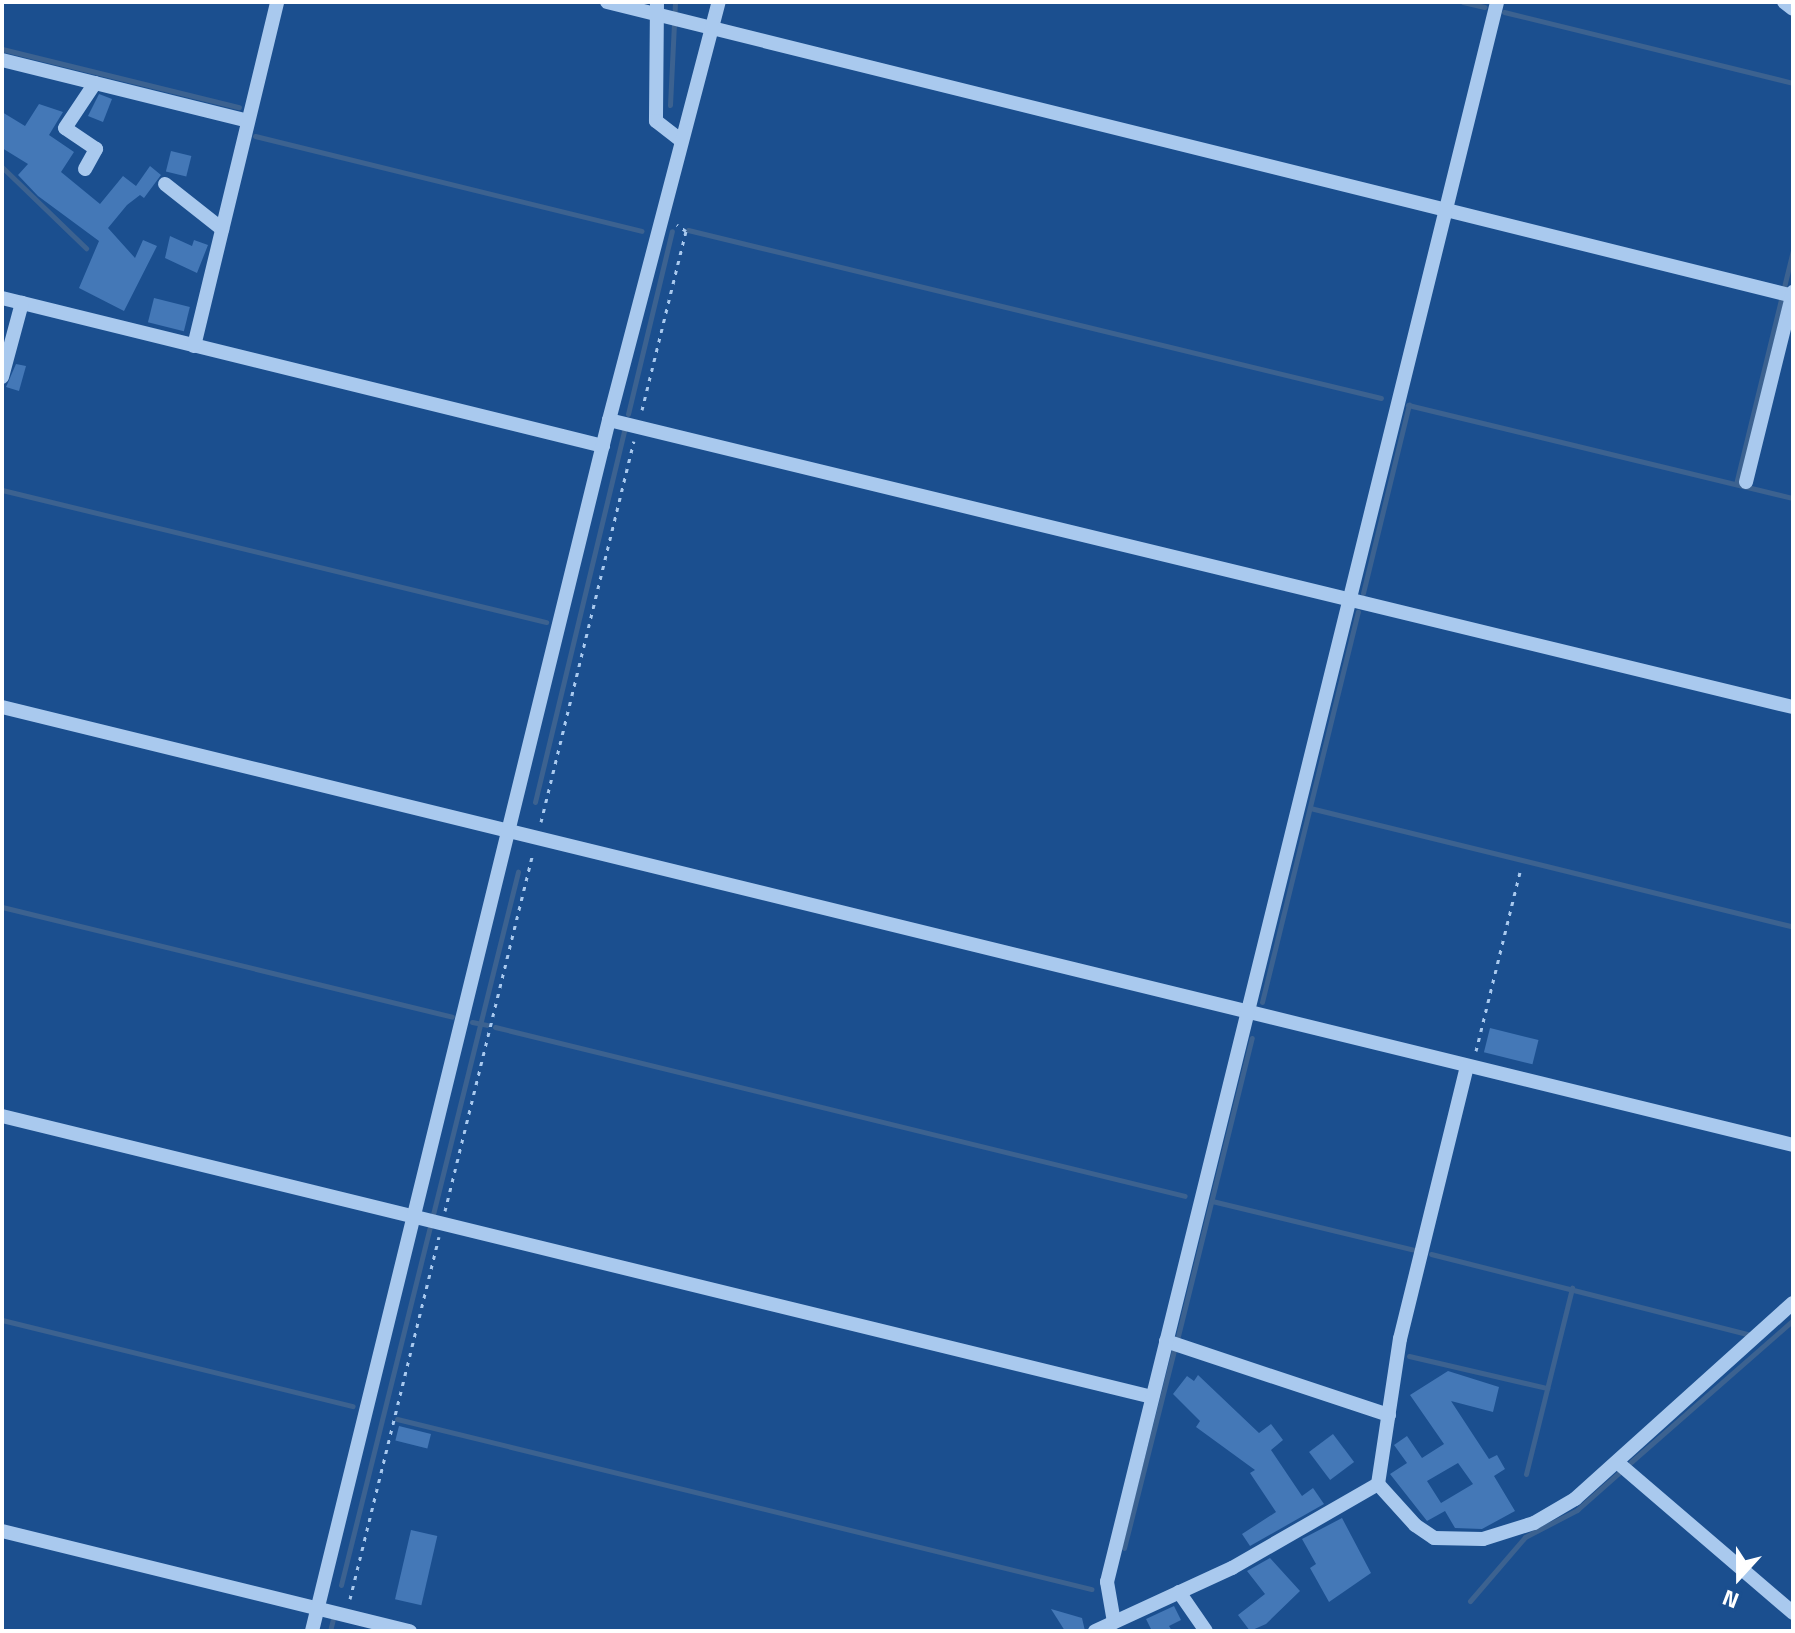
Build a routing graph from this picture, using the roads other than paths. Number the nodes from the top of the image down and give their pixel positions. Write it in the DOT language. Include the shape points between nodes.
graph roads {
  1 [pos="277,2"];
  2 [pos="607,2"];
  3 [pos="719,2"];
  4 [pos="1497,2"];
  5 [pos="1784,2"];
  6 [pos="1793,9"];
  7 [pos="666,13"];
  8 [pos="711,27"];
  9 [pos="2,60"];
  10 [pos="95,83"];
  11 [pos="248,121"];
  12 [pos="680,140"];
  13 [pos="85,169"];
  14 [pos="165,184"];
  15 [pos="1445,208"];
  16 [pos="222,229"];
  17 [pos="1788,294"];
  18 [pos="2,298"];
  19 [pos="22,303"];
  20 [pos="194,346"];
  21 [pos="2,377"];
  22 [pos="609,420"];
  23 [pos="603,446"];
  24 [pos="1746,482"];
  25 [pos="1351,599"];
  26 [pos="2,707"];
  27 [pos="1793,707"];
  28 [pos="509,832"];
  29 [pos="1248,1011"];
  30 [pos="1469,1066"];
  31 [pos="2,1116"];
  32 [pos="1793,1145"];
  33 [pos="419,1218"];
  34 [pos="1793,1303"];
  35 [pos="1166,1341"];
  36 [pos="1152,1397"];
  37 [pos="1389,1415"];
  38 [pos="1617,1462"];
  39 [pos="1378,1484"];
  40 [pos="2,1531"];
  41 [pos="1179,1592"];
  42 [pos="318,1608"];
  43 [pos="1793,1613"];
  44 [pos="1114,1622"];
  45 [pos="312,1631"];
  46 [pos="410,1631"];
  47 [pos="1095,1631"];
  48 [pos="1206,1631"];
  1 -- 11 [label="street"];
  2 -- 7 [label="street"];
  3 -- 8 [label="street"];
  4 -- 15 [label="street"];
  5 -- 6 [label="street"];
  7 -- 8 [label="street"];
  7 -- 12 [label="street" via="656,121"];
  8 -- 12 [label="street"];
  8 -- 15 [label="street"];
  9 -- 10 [label="street"];
  10 -- 11 [label="street"];
  10 -- 13 [label="street" via="65,128 96,149"];
  11 -- 16 [label="street"];
  12 -- 22 [label="street"];
  14 -- 16 [label="street"];
  15 -- 17 [label="street"];
  15 -- 25 [label="street"];
  16 -- 20 [label="street"];
  17 -- 24 [label="street"];
  18 -- 19 [label="street"];
  19 -- 20 [label="street"];
  19 -- 21 [label="street"];
  20 -- 23 [label="street"];
  22 -- 23 [label="street"];
  22 -- 25 [label="street"];
  23 -- 28 [label="street"];
  25 -- 27 [label="street"];
  25 -- 29 [label="street"];
  26 -- 28 [label="street"];
  28 -- 29 [label="street"];
  28 -- 33 [label="street"];
  29 -- 30 [label="street"];
  29 -- 35 [label="street"];
  30 -- 32 [label="street"];
  30 -- 37 [label="street" via="1400,1339"];
  31 -- 33 [label="street"];
  33 -- 36 [label="street"];
  33 -- 42 [label="street"];
  34 -- 38 [label="street"];
  35 -- 36 [label="street"];
  35 -- 37 [label="street"];
  36 -- 44 [label="street" via="1107,1582"];
  37 -- 39 [label="street"];
  38 -- 39 [label="street" via="1575,1499 1534,1523 1483,1539 1450,1542 1415,1525"];
  38 -- 43 [label="street"];
  39 -- 41 [label="street"];
  40 -- 42 [label="street"];
  41 -- 44 [label="street"];
  41 -- 48 [label="street"];
  42 -- 45 [label="street"];
  42 -- 46 [label="street"];
  44 -- 47 [label="street"];
}
